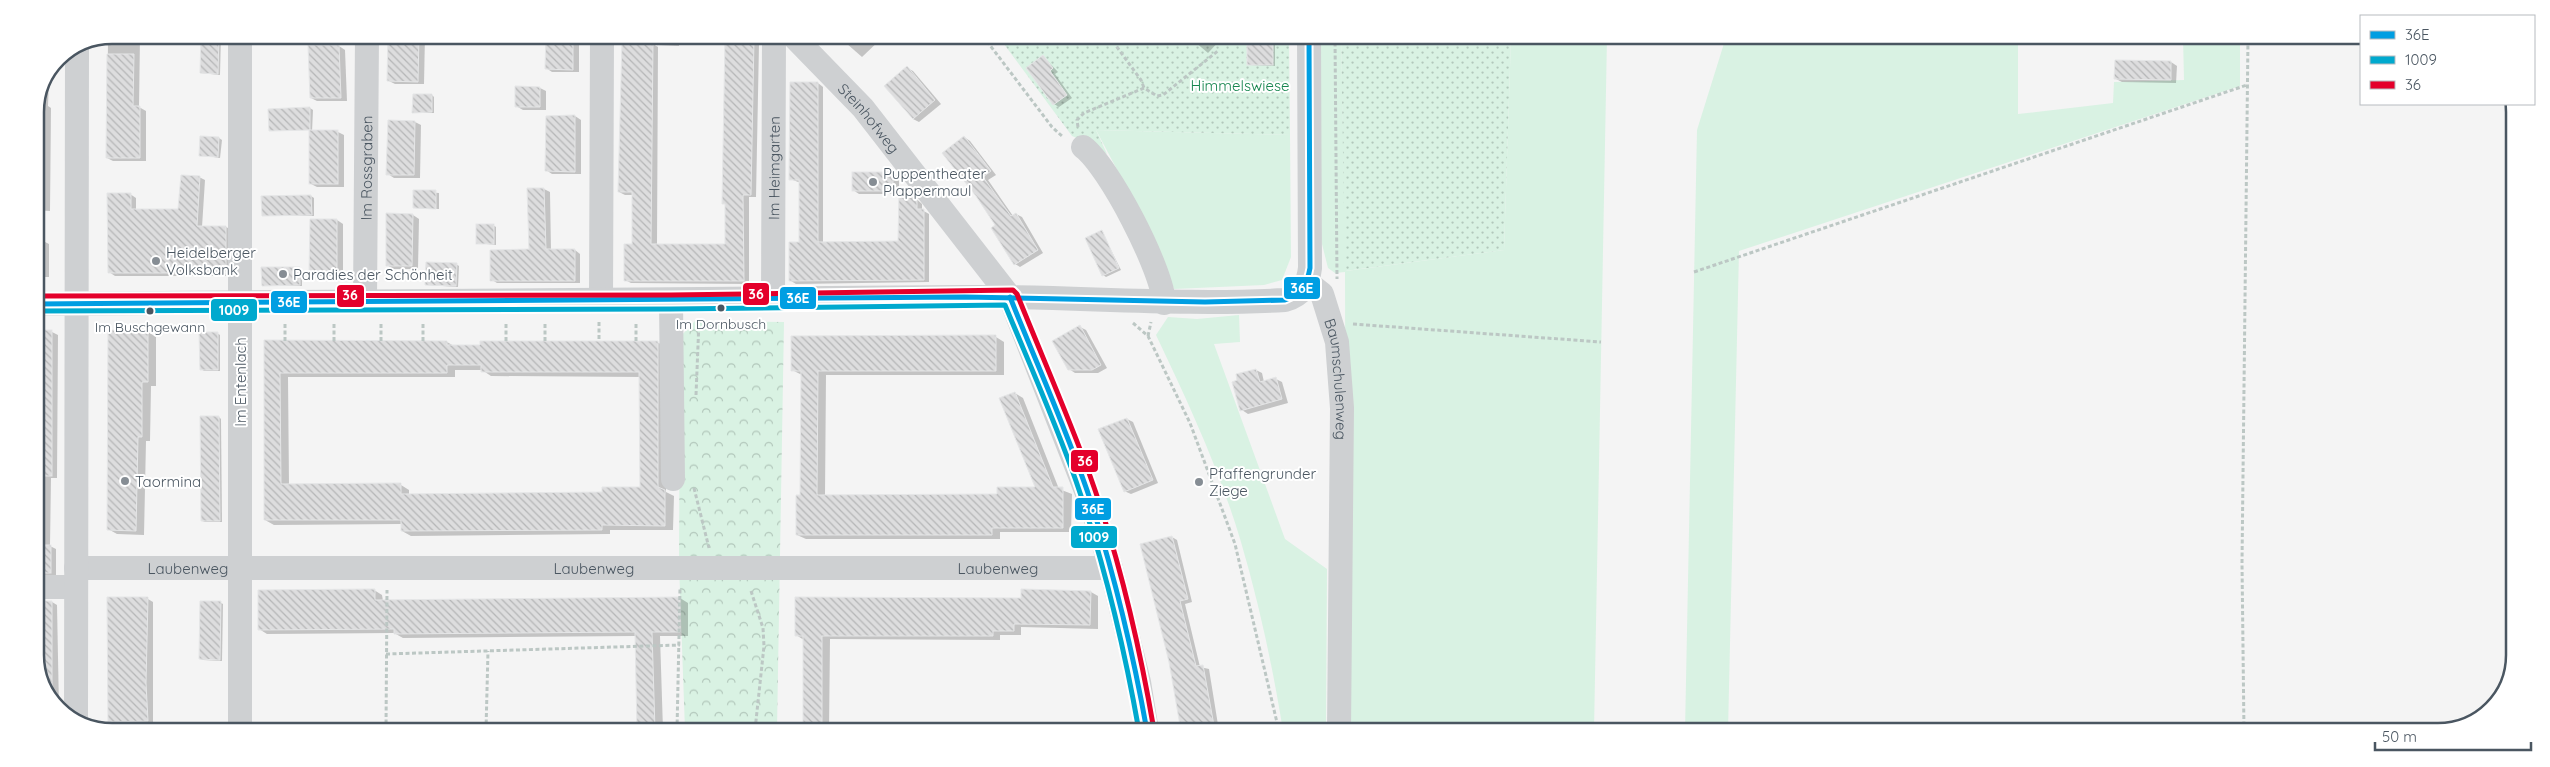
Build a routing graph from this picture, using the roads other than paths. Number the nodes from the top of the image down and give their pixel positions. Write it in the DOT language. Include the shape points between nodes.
graph roads {
  1 [pos="240,44"];
  2 [pos="367,44"];
  3 [pos="602,44"];
  4 [pos="774,44"];
  5 [pos="800,44"];
  6 [pos="1309,44"];
  7 [pos="77,54"];
  8 [pos="1083,147"];
  9 [pos="1308,283"];
  10 [pos="1010,297"];
  11 [pos="773,300"];
  12 [pos="601,301"];
  13 [pos="240,302"];
  14 [pos="365,302"];
  15 [pos="671,302"];
  16 [pos="1164,303"];
  17 [pos="44,304"];
  18 [pos="76,304"];
  19 [pos="684,480"];
  20 [pos="240,568"];
  21 [pos="1110,568"];
  22 [pos="76,578"];
  23 [pos="44,585"];
  24 [pos="76,713"];
  25 [pos="240,723"];
  26 [pos="1146,723"];
  27 [pos="1339,723"];
  1 -- 13 [label="street, Im Entenlach"];
  2 -- 14 [label="street, Im Rossgraben"];
  3 -- 12 [label="street"];
  4 -- 11 [label="street, Im Heimgarten"];
  5 -- 10 [label="street, Steinhofweg" via="863,108"];
  6 -- 9 [label="street"];
  7 -- 18 [label="street"];
  8 -- 16 [label="street" via="1097,160 1145,244 1163,291"];
  9 -- 16 [label="street" via="1294,298 1285,300"];
  9 -- 27 [label="street, Baumschulenweg" via="1322,294 1338,342 1342,408"];
  10 -- 11 [label="street"];
  10 -- 16 [label="street"];
  10 -- 21 [label="street, Steinhofweg" via="1068,441"];
  11 -- 15 [label="street"];
  12 -- 14 [label="street"];
  12 -- 15 [label="street"];
  13 -- 14 [label="street"];
  13 -- 18 [label="street"];
  13 -- 20 [label="street, Im Entenlach"];
  15 -- 19 [label="street"];
  17 -- 18 [label="street"];
  18 -- 22 [label="street"];
  20 -- 21 [label="street, Laubenweg"];
  20 -- 22 [label="street, Laubenweg"];
  20 -- 25 [label="street, Im Entenlach"];
  21 -- 26 [label="street, Steinhofweg" via="1139,682"];
  22 -- 23 [label="street, Laubenweg"];
  22 -- 24 [label="street"];
}
